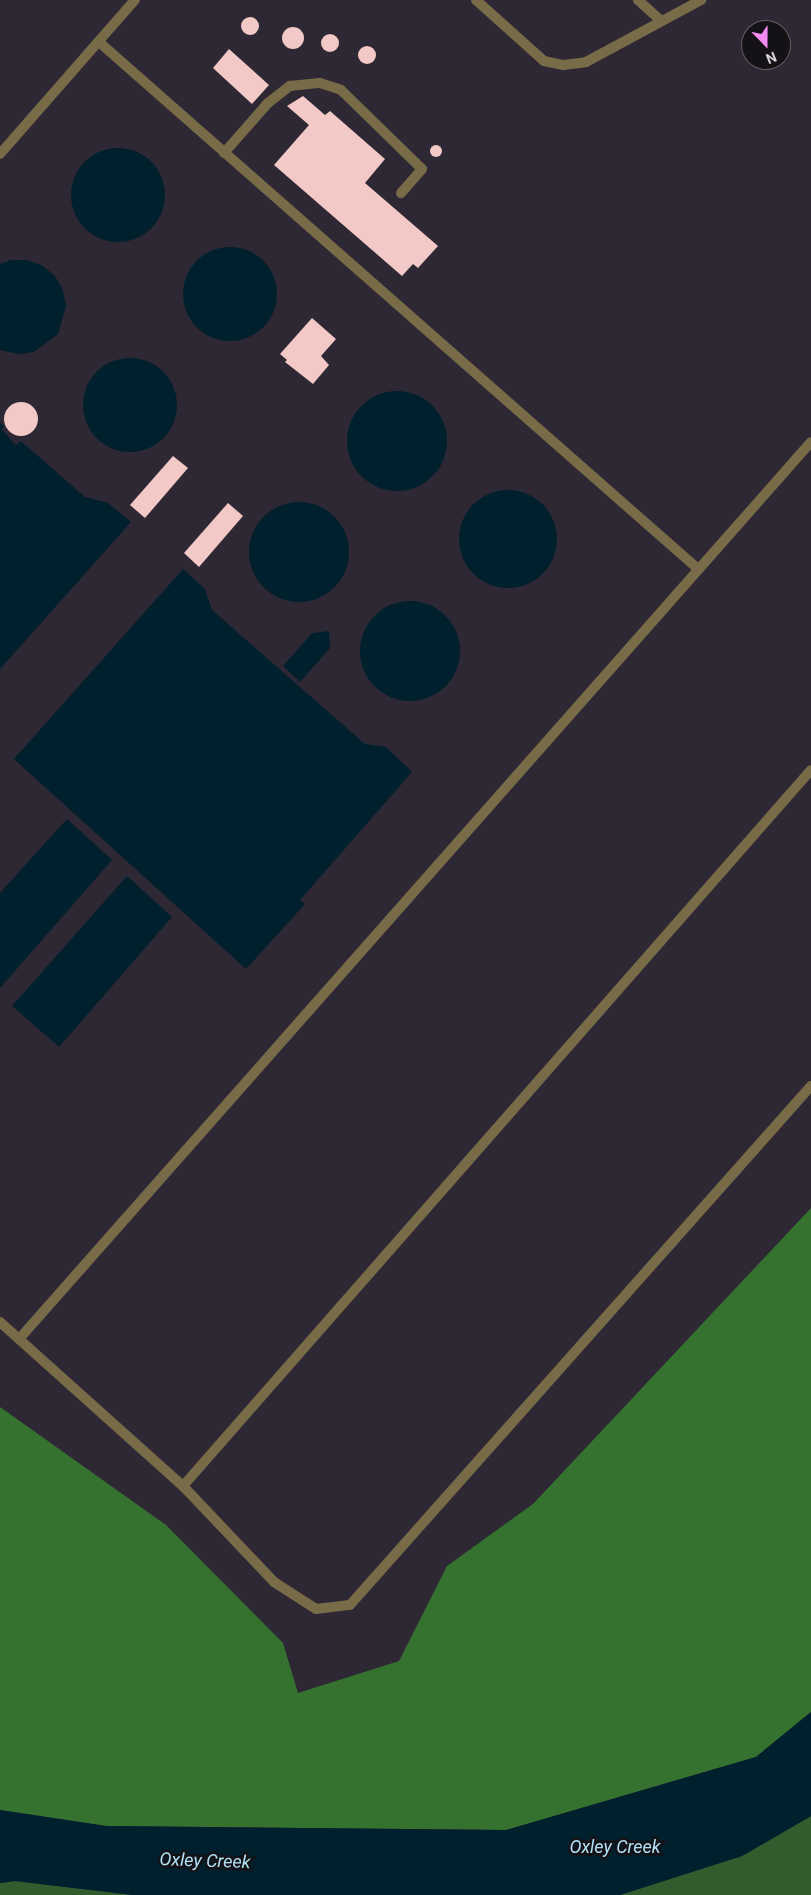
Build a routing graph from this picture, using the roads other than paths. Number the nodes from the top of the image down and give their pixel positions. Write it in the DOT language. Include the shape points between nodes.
graph roads {
  1 [pos="135,0"];
  2 [pos="476,0"];
  3 [pos="638,0"];
  4 [pos="701,0"];
  5 [pos="661,21"];
  6 [pos="99,42"];
  7 [pos="224,153"];
  8 [pos="0,154"];
  9 [pos="401,193"];
  10 [pos="811,442"];
  11 [pos="698,568"];
  12 [pos="811,770"];
  13 [pos="811,1086"];
  14 [pos="0,1322"];
  15 [pos="20,1338"];
  16 [pos="183,1486"];
  1 -- 6 [label="lane"];
  2 -- 5 [label="lane" via="544,62 563,65 586,62"];
  3 -- 5 [label="lane"];
  4 -- 5 [label="lane"];
  6 -- 7 [label="lane"];
  6 -- 8 [label="lane"];
  7 -- 9 [label="lane" via="268,103 290,86 320,83 341,90 422,169"];
  7 -- 11 [label="lane"];
  10 -- 11 [label="lane"];
  11 -- 15 [label="lane"];
  12 -- 16 [label="lane"];
  13 -- 16 [label="lane" via="350,1604 316,1609 274,1582"];
  14 -- 15 [label="lane"];
  15 -- 16 [label="lane"];
}
